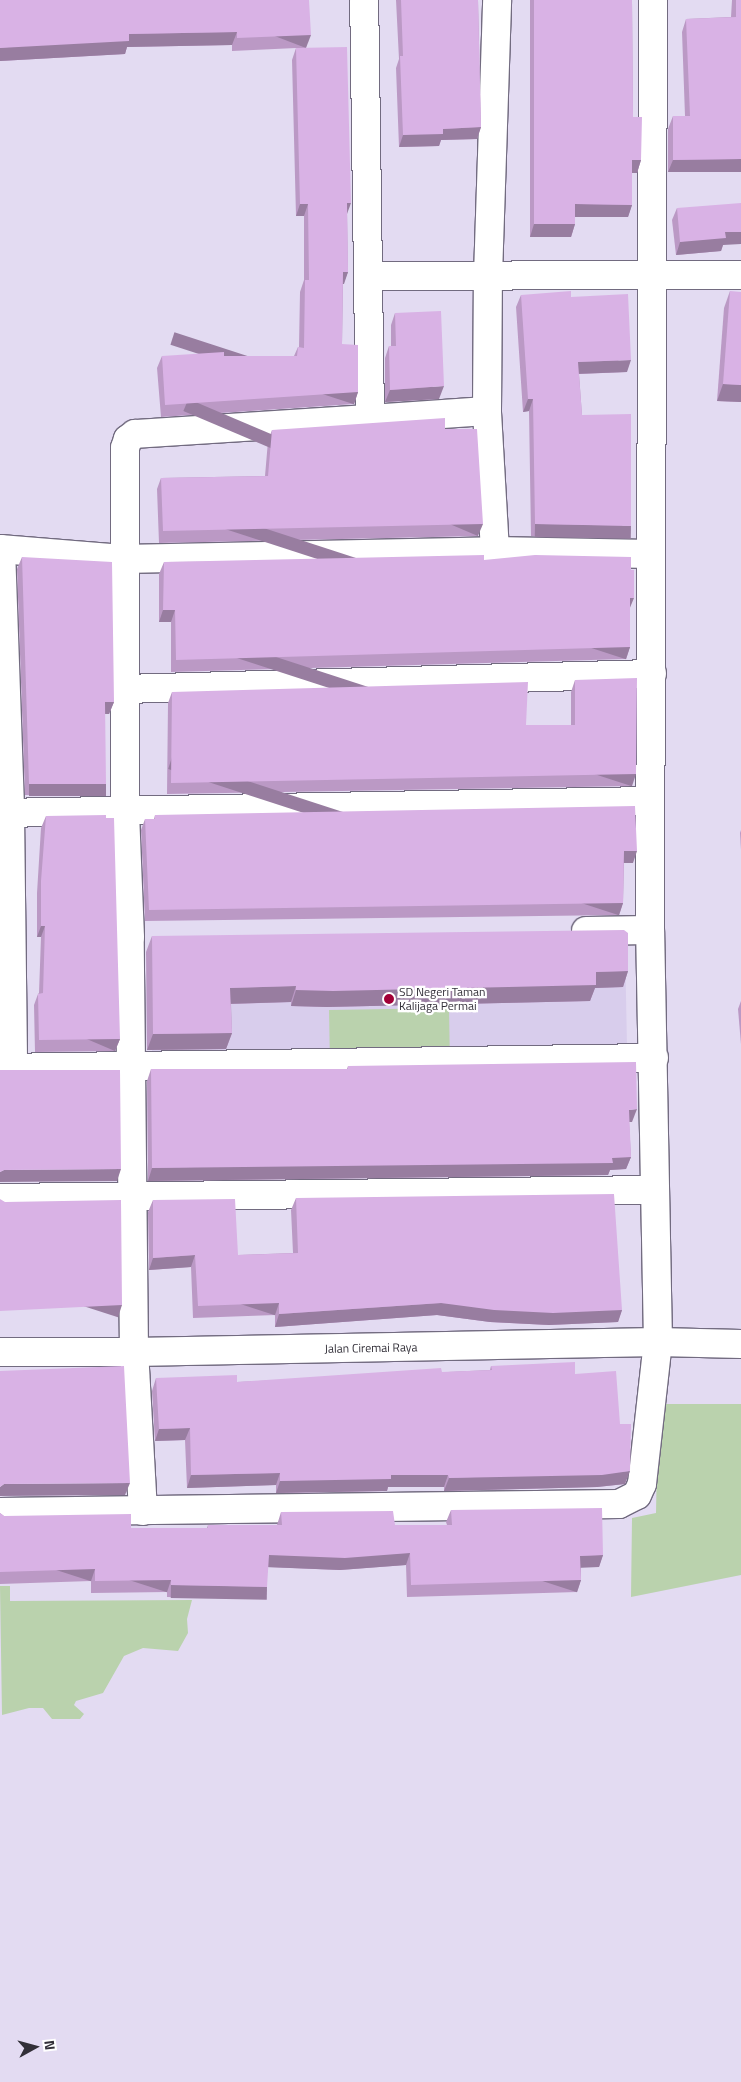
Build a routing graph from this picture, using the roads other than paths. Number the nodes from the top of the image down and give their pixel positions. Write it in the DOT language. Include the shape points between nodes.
graph roads {
  1 [pos="364,0"];
  2 [pos="497,0"];
  3 [pos="653,0"];
  4 [pos="741,275"];
  5 [pos="370,276"];
  6 [pos="488,276"];
  7 [pos="654,277"];
  8 [pos="487,411"];
  9 [pos="370,419"];
  10 [pos="1,549"];
  11 [pos="495,550"];
  12 [pos="650,554"];
  13 [pos="123,559"];
  14 [pos="652,674"];
  15 [pos="124,689"];
  16 [pos="650,801"];
  17 [pos="125,813"];
  18 [pos="5,814"];
  19 [pos="650,930"];
  20 [pos="564,931"];
  21 [pos="159,937"];
  22 [pos="130,938"];
  23 [pos="654,1058"];
  24 [pos="130,1065"];
  25 [pos="7,1068"];
  26 [pos="654,1190"];
  27 [pos="134,1196"];
  28 [pos="0,1198"];
  29 [pos="658,1342"];
  30 [pos="741,1344"];
  31 [pos="0,1352"];
  32 [pos="134,1352"];
  33 [pos="143,1511"];
  34 [pos="0,1512"];
  1 -- 5 [label="street"];
  2 -- 6 [label="street"];
  3 -- 7 [label="street"];
  4 -- 7 [label="street"];
  5 -- 6 [label="street"];
  5 -- 9 [label="street"];
  6 -- 7 [label="street"];
  6 -- 8 [label="street"];
  7 -- 12 [label="street"];
  8 -- 9 [label="street"];
  8 -- 11 [label="street"];
  9 -- 13 [label="street" via="135,434 128,439 125,448"];
  10 -- 13 [label="street"];
  10 -- 18 [label="street"];
  11 -- 12 [label="street"];
  11 -- 13 [label="street"];
  12 -- 14 [label="street"];
  13 -- 15 [label="street"];
  14 -- 15 [label="street"];
  14 -- 16 [label="street"];
  15 -- 17 [label="street"];
  16 -- 17 [label="street"];
  16 -- 19 [label="street"];
  17 -- 18 [label="street"];
  17 -- 22 [label="street"];
  18 -- 25 [label="street"];
  19 -- 20 [label="street"];
  19 -- 23 [label="street"];
  21 -- 22 [label="street"];
  22 -- 24 [label="street"];
  23 -- 24 [label="street"];
  23 -- 26 [label="street"];
  24 -- 25 [label="street"];
  24 -- 27 [label="street"];
  26 -- 27 [label="street"];
  26 -- 29 [label="street"];
  27 -- 28 [label="street"];
  27 -- 32 [label="street"];
  29 -- 30 [label="street, Jalan Ciremai Raya"];
  29 -- 32 [label="street, Jalan Ciremai Raya"];
  29 -- 33 [label="street" via="642,1484 637,1495 619,1504"];
  31 -- 32 [label="street, Jalan Ciremai Raya"];
  32 -- 33 [label="street"];
  33 -- 34 [label="street"];
}
